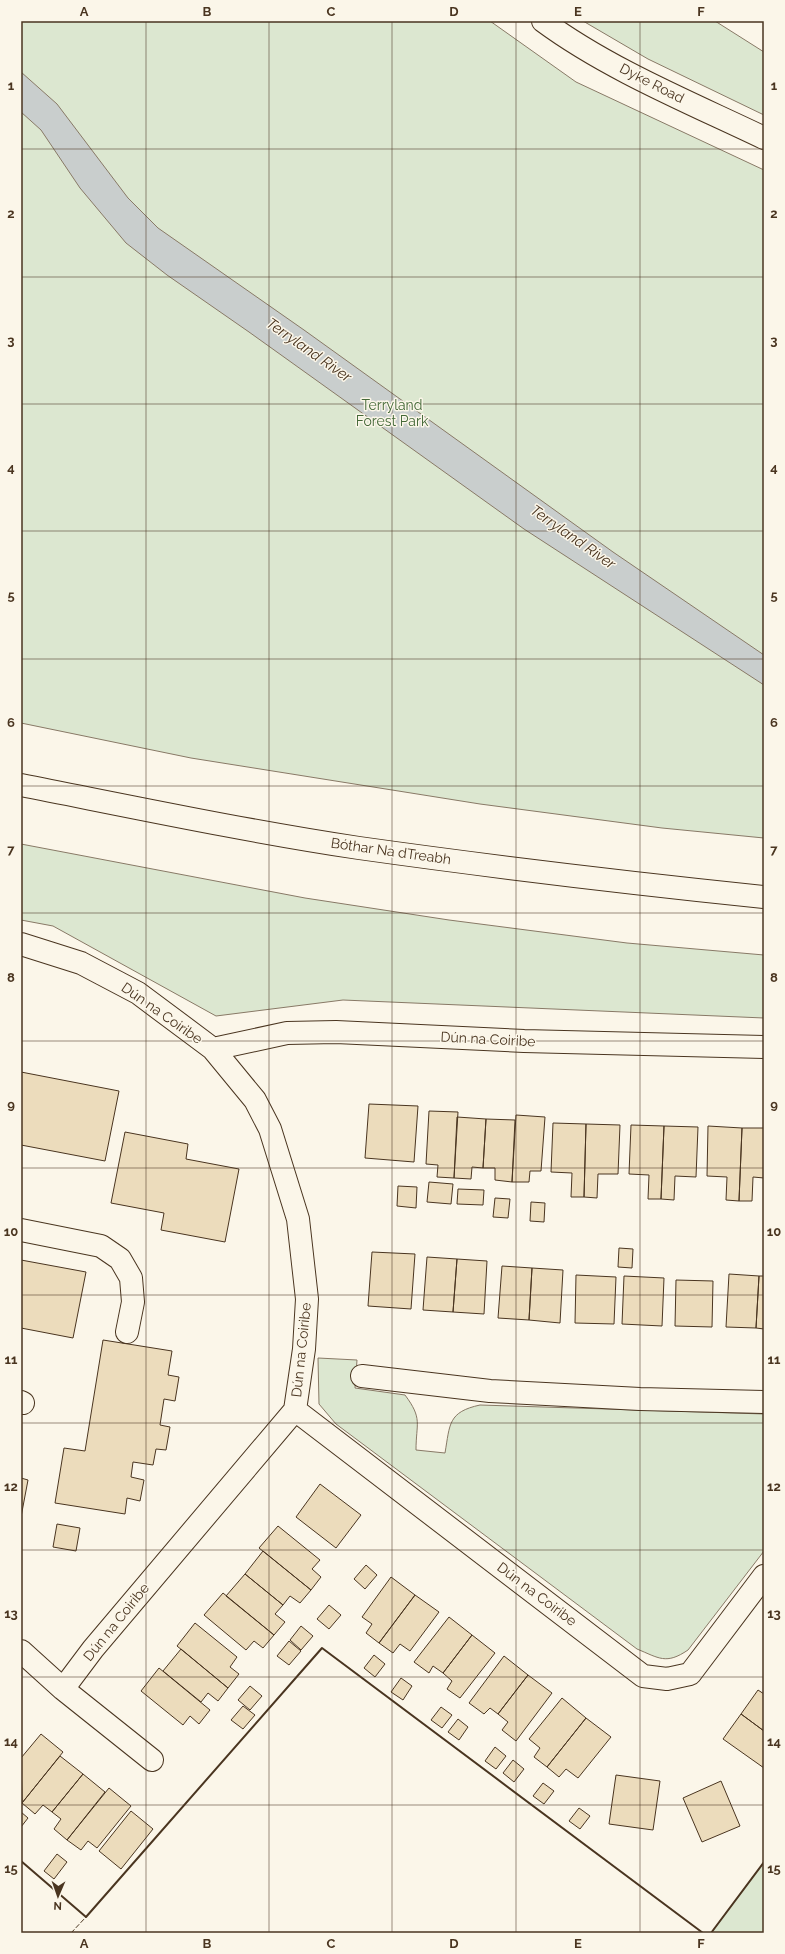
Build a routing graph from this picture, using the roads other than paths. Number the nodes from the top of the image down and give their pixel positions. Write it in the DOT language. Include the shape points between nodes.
graph roads {
  1 [pos="543,21"];
  2 [pos="764,138"];
  3 [pos="21,785"];
  4 [pos="764,898"];
  5 [pos="21,944"];
  6 [pos="764,1047"];
  7 [pos="213,1049"];
  8 [pos="21,1230"];
  9 [pos="127,1332"];
  10 [pos="362,1376"];
  11 [pos="764,1402"];
  12 [pos="295,1410"];
  13 [pos="764,1576"];
  14 [pos="21,1651"];
  15 [pos="63,1689"];
  16 [pos="152,1760"];
  1 -- 2 [label="main road, Dyke Road" via="592,52 650,83"];
  3 -- 4 [label="main road, Bóthar Na dTreabh" via="357,847 576,877"];
  5 -- 7 [label="main road, Dún na Coiribe" via="81,963 138,993"];
  6 -- 7 [label="main road, Dún na Coiribe" via="524,1041 336,1032 287,1033"];
  7 -- 12 [label="main road, Dún na Coiribe" via="255,1100 270,1129 298,1219 307,1299 304,1349"];
  8 -- 9 [label="main road" via="101,1246 120,1259 131,1278 133,1302"];
  10 -- 11 [label="main road" via="490,1391"];
  12 -- 13 [label="main road, Dún na Coiribe" via="643,1676 666,1680 690,1674"];
  12 -- 15 [label="main road, Dún na Coiribe" via="174,1551"];
  14 -- 15 [label="main road"];
  15 -- 16 [label="main road"];
}
